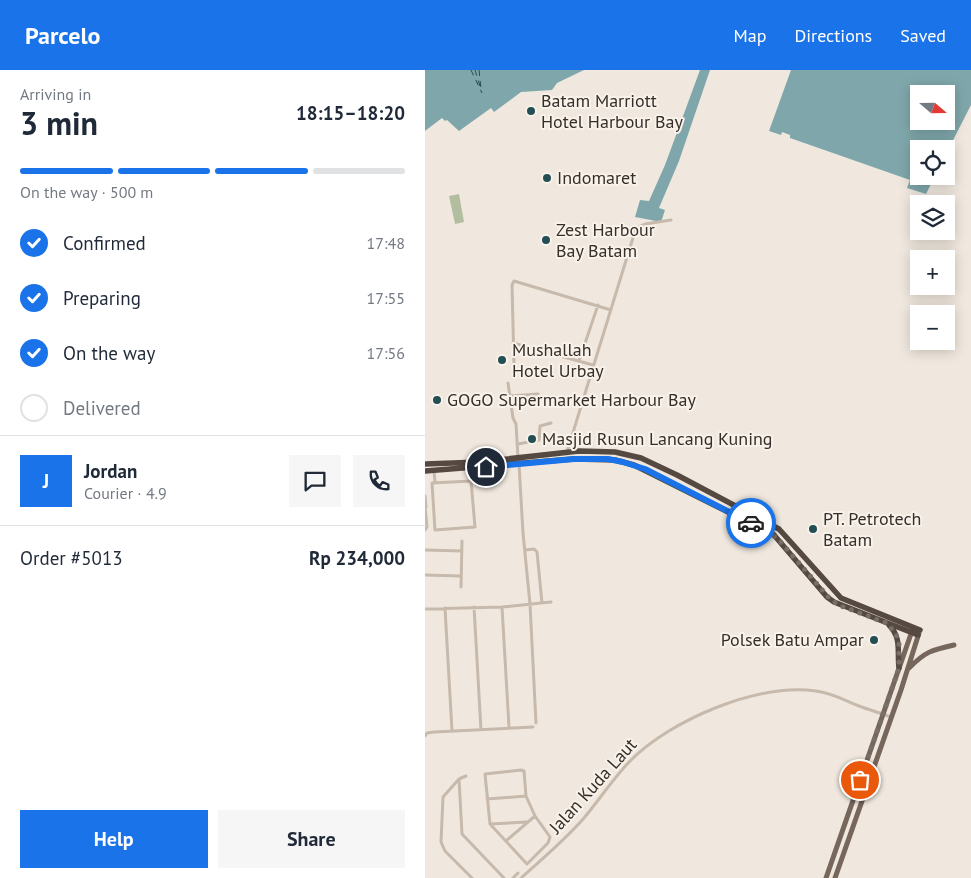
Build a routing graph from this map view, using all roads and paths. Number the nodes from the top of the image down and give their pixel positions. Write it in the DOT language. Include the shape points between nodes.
graph roads {
  1 [pos="671,220"];
  2 [pos="598,305"];
  3 [pos="611,310"];
  4 [pos="513,343"];
  5 [pos="579,361"];
  6 [pos="514,365"];
  7 [pos="593,365"];
  8 [pos="509,383"];
  9 [pos="539,394"];
  10 [pos="510,396"];
  11 [pos="551,423"];
  12 [pos="518,444"];
  13 [pos="567,453"];
  14 [pos="518,461"];
  15 [pos="439,463"];
  16 [pos="425,464"];
  17 [pos="470,469"];
  18 [pos="437,471"];
  19 [pos="425,472"];
  20 [pos="677,475"];
  21 [pos="471,481"];
  22 [pos="435,482"];
  23 [pos="673,483"];
  24 [pos="425,496"];
  25 [pos="425,508"];
  26 [pos="425,530"];
  27 [pos="462,541"];
  28 [pos="425,550"];
  29 [pos="525,550"];
  30 [pos="462,551"];
  31 [pos="425,575"];
  32 [pos="461,576"];
  33 [pos="461,588"];
  34 [pos="551,602"];
  35 [pos="542,603"];
  36 [pos="530,604"];
  37 [pos="474,607"];
  38 [pos="503,607"];
  39 [pos="445,608"];
  40 [pos="425,609"];
  41 [pos="887,623"];
  42 [pos="916,631"];
  43 [pos="953,645"];
  44 [pos="899,668"];
  45 [pos="907,670"];
  46 [pos="883,714"];
  47 [pos="891,717"];
  48 [pos="536,723"];
  49 [pos="533,727"];
  50 [pos="509,728"];
  51 [pos="481,730"];
  52 [pos="452,731"];
  53 [pos="426,734"];
  54 [pos="466,776"];
  55 [pos="459,779"];
  56 [pos="526,796"];
  57 [pos="487,798"];
  58 [pos="535,816"];
  59 [pos="527,822"];
  60 [pos="490,824"];
  61 [pos="550,837"];
  62 [pos="506,841"];
  63 [pos="558,844"];
  64 [pos="518,873"];
  65 [pos="472,878"];
  66 [pos="504,878"];
  67 [pos="513,878"];
  68 [pos="521,878"];
  69 [pos="825,878"];
  70 [pos="835,878"];
  1 -- 3 [label="street" via="636,228"];
  2 -- 3 [label="street"];
  2 -- 4 [label="street" via="514,281 511,285"];
  2 -- 5 [label="street"];
  3 -- 7 [label="street"];
  4 -- 5 [label="street"];
  4 -- 6 [label="street"];
  5 -- 7 [label="street"];
  7 -- 13 [label="street"];
  8 -- 10 [label="street"];
  9 -- 10 [label="street"];
  10 -- 12 [label="street"];
  11 -- 12 [label="street" via="539,427 538,440"];
  12 -- 14 [label="street"];
  13 -- 14 [label="highway"];
  13 -- 20 [label="highway" via="621,452"];
  14 -- 15 [label="highway"];
  14 -- 17 [label="highway"];
  14 -- 23 [label="highway" via="615,460 645,469"];
  14 -- 29 [label="street"];
  15 -- 16 [label="highway"];
  15 -- 18 [label="highway"];
  17 -- 18 [label="highway"];
  17 -- 21 [label="street"];
  18 -- 19 [label="highway"];
  18 -- 22 [label="street"];
  20 -- 23 [label="highway"];
  20 -- 42 [label="highway" via="779,529 841,598"];
  21 -- 22 [label="street"];
  21 -- 22 [label="street" via="475,527 438,531 434,528 431,484"];
  23 -- 41 [label="highway" via="774,536 831,600"];
  24 -- 25 [label="street"];
  25 -- 26 [label="street"];
  27 -- 30 [label="street"];
  28 -- 30 [label="street"];
  29 -- 35 [label="street" via="536,550"];
  29 -- 36 [label="street"];
  30 -- 32 [label="street"];
  31 -- 32 [label="street"];
  32 -- 33 [label="street"];
  34 -- 35 [label="street"];
  35 -- 36 [label="street"];
  36 -- 38 [label="street"];
  36 -- 48 [label="street"];
  37 -- 38 [label="street"];
  37 -- 39 [label="street"];
  37 -- 51 [label="street"];
  38 -- 50 [label="street"];
  39 -- 40 [label="street"];
  39 -- 52 [label="street"];
  41 -- 42 [label="highway"];
  41 -- 44 [label="highway" via="897,638"];
  42 -- 44 [label="main road"];
  42 -- 45 [label="main road"];
  43 -- 45 [label="main road" via="931,650"];
  44 -- 46 [label="main road"];
  45 -- 47 [label="main road"];
  46 -- 47 [label="street, Jalan Kuda Laut"];
  46 -- 63 [label="street, Jalan Kuda Laut" via="814,690 768,693 704,712 642,750"];
  46 -- 69 [label="main road"];
  47 -- 70 [label="main road"];
  49 -- 50 [label="street"];
  50 -- 51 [label="street"];
  51 -- 52 [label="street"];
  52 -- 53 [label="street"];
  54 -- 55 [label="street"];
  55 -- 65 [label="street" via="441,802 441,842 445,851"];
  55 -- 66 [label="street" via="462,834"];
  56 -- 57 [label="street"];
  56 -- 57 [label="street" via="524,771 521,770 485,774"];
  56 -- 58 [label="street"];
  57 -- 60 [label="street"];
  58 -- 59 [label="street"];
  58 -- 61 [label="street"];
  59 -- 60 [label="street"];
  59 -- 62 [label="street"];
  60 -- 62 [label="street"];
  61 -- 62 [label="street" via="549,843 527,864"];
  61 -- 63 [label="street"];
  63 -- 68 [label="street, Jalan Kuda Laut"];
  64 -- 67 [label="street"];
}
